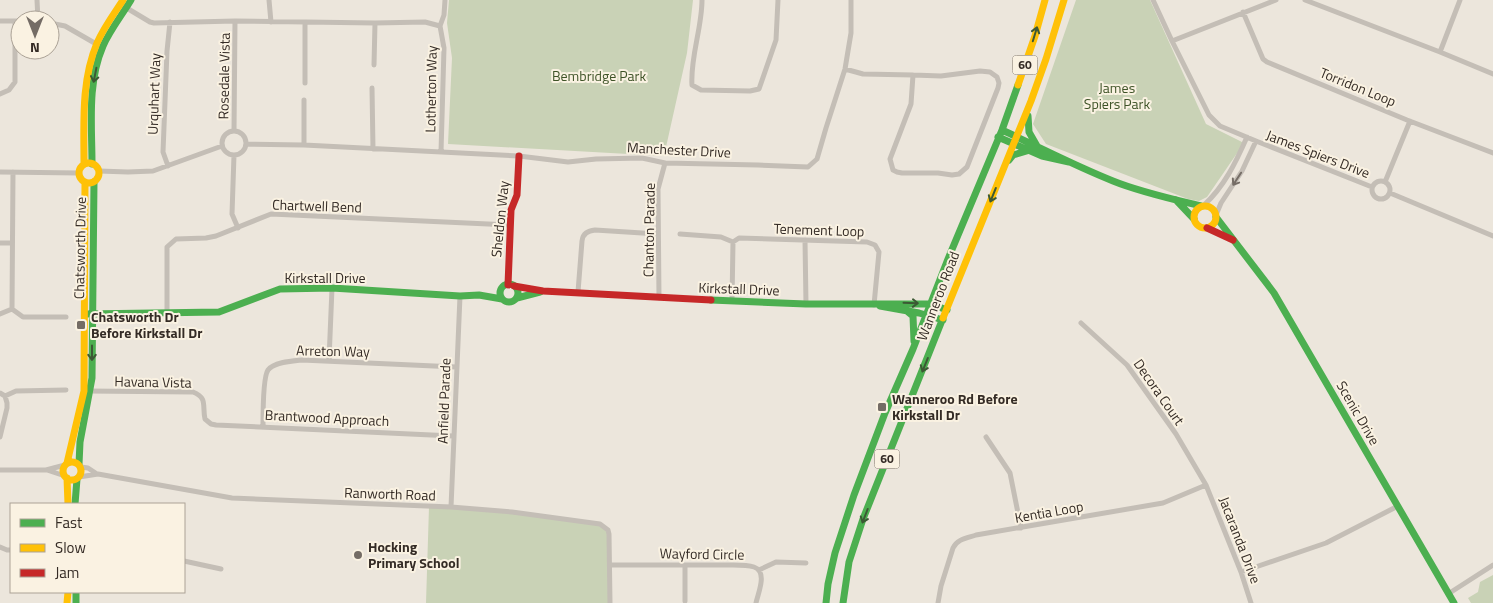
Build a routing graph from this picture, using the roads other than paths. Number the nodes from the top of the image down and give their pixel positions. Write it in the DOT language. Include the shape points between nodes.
graph roads {
  1 [pos="131,0"];
  2 [pos="269,0"];
  3 [pos="445,0"];
  4 [pos="702,0"];
  5 [pos="778,0"];
  6 [pos="851,0"];
  7 [pos="1045,0"];
  8 [pos="1064,0"];
  9 [pos="1153,0"];
  10 [pos="1276,0"];
  11 [pos="1305,0"];
  12 [pos="1460,0"];
  13 [pos="123,4"];
  14 [pos="1243,12"];
  15 [pos="236,21"];
  16 [pos="170,22"];
  17 [pos="270,22"];
  18 [pos="305,22"];
  19 [pos="375,22"];
  20 [pos="60,25"];
  21 [pos="440,26"];
  22 [pos="1172,41"];
  23 [pos="100,45"];
  24 [pos="1440,52"];
  25 [pos="16,60"];
  26 [pos="374,65"];
  27 [pos="845,69"];
  28 [pos="1493,74"];
  29 [pos="913,75"];
  30 [pos="305,83"];
  31 [pos="372,88"];
  32 [pos="0,94"];
  33 [pos="304,100"];
  34 [pos="1031,101"];
  35 [pos="1410,121"];
  36 [pos="234,131"];
  37 [pos="1000,133"];
  38 [pos="1247,137"];
  39 [pos="1015,141"];
  40 [pos="1256,141"];
  41 [pos="246,144"];
  42 [pos="304,145"];
  43 [pos="222,146"];
  44 [pos="1034,148"];
  45 [pos="373,149"];
  46 [pos="441,152"];
  47 [pos="1493,153"];
  48 [pos="234,155"];
  49 [pos="519,156"];
  50 [pos="665,163"];
  51 [pos="88,164"];
  52 [pos="1005,165"];
  53 [pos="168,166"];
  54 [pos="99,171"];
  55 [pos="0,172"];
  56 [pos="13,172"];
  57 [pos="79,173"];
  58 [pos="85,182"];
  59 [pos="94,182"];
  60 [pos="1385,182"];
  61 [pos="1372,187"];
  62 [pos="1390,194"];
  63 [pos="1176,200"];
  64 [pos="1203,205"];
  65 [pos="1216,216"];
  66 [pos="1194,219"];
  67 [pos="510,225"];
  68 [pos="238,228"];
  69 [pos="1205,228"];
  70 [pos="658,234"];
  71 [pos="680,234"];
  72 [pos="1493,236"];
  73 [pos="805,240"];
  74 [pos="1233,241"];
  75 [pos="733,242"];
  76 [pos="0,243"];
  77 [pos="12,243"];
  78 [pos="508,286"];
  79 [pos="332,288"];
  80 [pos="543,291"];
  81 [pos="578,292"];
  82 [pos="479,295"];
  83 [pos="460,296"];
  84 [pos="516,298"];
  85 [pos="659,298"];
  86 [pos="502,299"];
  87 [pos="732,301"];
  88 [pos="806,304"];
  89 [pos="931,304"];
  90 [pos="874,305"];
  91 [pos="12,310"];
  92 [pos="947,310"];
  93 [pos="907,311"];
  94 [pos="167,312"];
  95 [pos="0,314"];
  96 [pos="88,314"];
  97 [pos="927,314"];
  98 [pos="66,317"];
  99 [pos="943,320"];
  100 [pos="1081,323"];
  101 [pos="913,349"];
  102 [pos="329,360"];
  103 [pos="456,367"];
  104 [pos="66,390"];
  105 [pos="88,391"];
  106 [pos="0,393"];
  107 [pos="6,396"];
  108 [pos="204,416"];
  109 [pos="263,426"];
  110 [pos="453,436"];
  111 [pos="0,437"];
  112 [pos="986,437"];
  113 [pos="66,464"];
  114 [pos="80,465"];
  115 [pos="0,470"];
  116 [pos="46,470"];
  117 [pos="98,474"];
  118 [pos="66,477"];
  119 [pos="78,478"];
  120 [pos="1206,485"];
  121 [pos="68,503"];
  122 [pos="75,503"];
  123 [pos="1398,506"];
  124 [pos="451,508"];
  125 [pos="1020,528"];
  126 [pos="185,561"];
  127 [pos="806,563"];
  128 [pos="610,565"];
  129 [pos="686,565"];
  130 [pos="1493,565"];
  131 [pos="221,569"];
  132 [pos="759,570"];
  133 [pos="1241,572"];
  134 [pos="1448,594"];
  135 [pos="686,601"];
  136 [pos="610,603"];
  137 [pos="756,603"];
  138 [pos="826,603"];
  139 [pos="843,603"];
  140 [pos="938,603"];
  141 [pos="1251,603"];
  142 [pos="1454,603"];
  1 -- 13 [label="main road"];
  2 -- 17 [label="street"];
  3 -- 21 [label="street, Lotherton Way"];
  4 -- 5 [label="street" via="692,85 702,90 750,91 759,89 776,40"];
  6 -- 27 [label="street, Manchester Drive" via="852,33"];
  37 -- 7 [label="main road, Wanneroo Road / 60, one-way"];
  8 -- 34 [label="main road, Wanneroo Road / 60"];
  9 -- 22 [label="street, James Spiers Drive"];
  10 -- 14 [label="street"];
  11 -- 24 [label="street"];
  12 -- 24 [label="street"];
  13 -- 16 [label="street, Lotherton Way" via="150,22"];
  13 -- 23 [label="main road" via="103,30"];
  14 -- 22 [label="street"];
  14 -- 35 [label="street, Torridon Loop" via="1267,62"];
  15 -- 16 [label="street, Lotherton Way"];
  15 -- 17 [label="street, Lotherton Way"];
  15 -- 36 [label="street, Rosedale Vista"];
  16 -- 53 [label="street, Urquhart Way" via="163,152"];
  17 -- 18 [label="street, Lotherton Way"];
  18 -- 19 [label="street, Lotherton Way"];
  18 -- 30 [label="street"];
  19 -- 21 [label="street, Lotherton Way" via="425,22"];
  19 -- 26 [label="street"];
  20 -- 23 [label="street"];
  21 -- 46 [label="street, Lotherton Way" via="444,48"];
  22 -- 38 [label="street, James Spiers Drive" via="1208,115 1220,126"];
  23 -- 51 [label="main road" via="86,76"];
  24 -- 28 [label="street"];
  25 -- 32 [label="street" via="15,82"];
  27 -- 29 [label="street" via="863,74"];
  27 -- 50 [label="street, Manchester Drive" via="817,159 808,167"];
  29 -- 29 [label="street" via="990,72 997,77 998,88 967,167 959,174 893,170 890,159 911,104"];
  31 -- 45 [label="street"];
  33 -- 42 [label="street"];
  34 -- 39 [label="main road, Wanneroo Road / 60"];
  34 -- 44 [label="main road" via="1027,127"];
  35 -- 47 [label="street, Torridon Loop"];
  35 -- 60 [label="street"];
  36 -- 41 [label="street" via="243,136"];
  36 -- 43 [label="street" via="224,137"];
  37 -- 39 [label="main road"];
  37 -- 89 [label="main road, Wanneroo Road / 60"];
  38 -- 40 [label="street, James Spiers Drive"];
  38 -- 64 [label="street, James Spiers Drive" via="1234,167"];
  39 -- 44 [label="main road"];
  39 -- 52 [label="main road, Wanneroo Road / 60"];
  40 -- 61 [label="street, James Spiers Drive"];
  40 -- 65 [label="street, James Spiers Drive, one-way"];
  41 -- 42 [label="street, Manchester Drive"];
  41 -- 48 [label="street" via="242,152"];
  42 -- 45 [label="street, Manchester Drive"];
  43 -- 48 [label="street"];
  43 -- 53 [label="street"];
  44 -- 52 [label="main road" via="1013,155"];
  44 -- 63 [label="main road" via="1058,161 1069,162 1115,182"];
  45 -- 46 [label="street, Manchester Drive"];
  46 -- 49 [label="street, Manchester Drive"];
  48 -- 68 [label="street" via="232,214"];
  49 -- 50 [label="street, Manchester Drive" via="568,162 642,158"];
  49 -- 67 [label="main road, Sheldon Way"];
  50 -- 70 [label="street, Chanton Parade" via="658,189"];
  51 -- 54 [label="main road" via="95,165"];
  51 -- 57 [label="main road"];
  52 -- 92 [label="main road, Wanneroo Road / 60, one-way"];
  53 -- 54 [label="street" via="153,171"];
  54 -- 59 [label="main road"];
  55 -- 56 [label="street"];
  56 -- 57 [label="street"];
  56 -- 77 [label="street"];
  57 -- 58 [label="main road"];
  58 -- 59 [label="main road"];
  58 -- 96 [label="main road, Chatsworth Drive"];
  59 -- 96 [label="main road, Chatsworth Drive"];
  60 -- 61 [label="street" via="1377,182"];
  60 -- 62 [label="street" via="1390,186"];
  61 -- 62 [label="street" via="1378,198"];
  62 -- 72 [label="street"];
  63 -- 64 [label="main road"];
  63 -- 66 [label="main road"];
  64 -- 65 [label="main road" via="1211,207"];
  64 -- 66 [label="main road" via="1195,211"];
  65 -- 69 [label="main road" via="1213,224"];
  65 -- 74 [label="main road, Scenic Drive"];
  66 -- 69 [label="main road" via="1198,226"];
  67 -- 68 [label="street, Chartwell Bend" via="270,214"];
  67 -- 78 [label="main road, Sheldon Way"];
  68 -- 94 [label="street, Chartwell Bend" via="206,238 176,239 167,247"];
  69 -- 74 [label="main road, Scenic Drive"];
  70 -- 81 [label="street" via="586,232 582,237"];
  70 -- 85 [label="street, Chanton Parade"];
  71 -- 75 [label="street, Tenement Loop" via="721,237"];
  73 -- 75 [label="street, Tenement Loop" via="739,238"];
  73 -- 88 [label="street"];
  73 -- 90 [label="street, Tenement Loop" via="875,245 879,252"];
  74 -- 123 [label="main road, Scenic Drive" via="1274,293"];
  75 -- 87 [label="street"];
  76 -- 77 [label="street"];
  77 -- 91 [label="street"];
  78 -- 80 [label="main road, Kirkstall Drive"];
  78 -- 82 [label="main road, Kirkstall Drive"];
  78 -- 84 [label="main road" via="518,292"];
  78 -- 86 [label="main road" via="500,294"];
  79 -- 83 [label="main road, Kirkstall Drive"];
  79 -- 94 [label="main road, Kirkstall Drive" via="280,289 219,312"];
  79 -- 102 [label="street"];
  80 -- 81 [label="main road, Kirkstall Drive"];
  80 -- 84 [label="main road, Kirkstall Drive"];
  81 -- 85 [label="main road, Kirkstall Drive"];
  82 -- 83 [label="main road, Kirkstall Drive"];
  82 -- 86 [label="main road, Kirkstall Drive"];
  83 -- 103 [label="street, Anfield Parade"];
  84 -- 86 [label="main road" via="510,302"];
  85 -- 87 [label="main road, Kirkstall Drive"];
  87 -- 88 [label="main road, Kirkstall Drive"];
  88 -- 90 [label="main road, Kirkstall Drive"];
  90 -- 89 [label="main road, Kirkstall Drive, one-way"];
  89 -- 92 [label="main road, Kirkstall Drive"];
  89 -- 97 [label="main road, Wanneroo Road / 60"];
  90 -- 93 [label="main road, Kirkstall Drive"];
  91 -- 95 [label="street"];
  91 -- 98 [label="street" via="23,317"];
  92 -- 99 [label="main road, Wanneroo Road / 60"];
  93 -- 97 [label="main road, Kirkstall Drive"];
  93 -- 101 [label="main road" via="914,322"];
  94 -- 96 [label="main road, Kirkstall Drive"];
  96 -- 105 [label="main road, Chatsworth Drive"];
  97 -- 99 [label="main road, Kirkstall Drive"];
  97 -- 101 [label="main road, Wanneroo Road / 60"];
  99 -- 139 [label="main road, Wanneroo Road / 60, one-way" via="863,519 849,562"];
  100 -- 120 [label="street, Decora Court" via="1127,365 1176,434"];
  101 -- 138 [label="main road, Wanneroo Road / 60" via="854,495 835,554"];
  102 -- 103 [label="street, Arreton Way"];
  102 -- 109 [label="street, Arreton Way" via="292,360 268,370"];
  103 -- 110 [label="street, Anfield Parade"];
  104 -- 107 [label="street" via="16,391"];
  105 -- 108 [label="street, Havana Vista" via="193,392 203,400"];
  105 -- 113 [label="main road, Chatsworth Drive"];
  105 -- 114 [label="main road, Chatsworth Drive"];
  106 -- 107 [label="street"];
  107 -- 111 [label="street" via="8,403"];
  108 -- 109 [label="street, Brantwood Approach" via="216,425"];
  109 -- 110 [label="street, Brantwood Approach"];
  110 -- 124 [label="street, Anfield Parade"];
  112 -- 125 [label="street" via="1010,473"];
  113 -- 114 [label="main road" via="73,461"];
  113 -- 116 [label="street"];
  113 -- 118 [label="main road" via="63,471"];
  114 -- 117 [label="street, Ranworth Road"];
  114 -- 119 [label="main road" via="82,472"];
  115 -- 116 [label="street"];
  116 -- 118 [label="street"];
  117 -- 119 [label="street, Ranworth Road"];
  117 -- 124 [label="street, Ranworth Road" via="232,498"];
  118 -- 119 [label="main road"];
  118 -- 121 [label="main road"];
  119 -- 122 [label="main road"];
  120 -- 125 [label="street, Kentia Loop" via="1163,503"];
  120 -- 133 [label="street, Jacaranda Drive"];
  123 -- 133 [label="street" via="1326,544"];
  123 -- 134 [label="main road, Scenic Drive"];
  124 -- 128 [label="street, Ranworth Road" via="512,512 604,526 609,534"];
  125 -- 140 [label="street, Kentia Loop" via="976,536 955,544"];
  126 -- 131 [label="street"];
  127 -- 132 [label="street" via="776,562"];
  128 -- 129 [label="street, Wayford Circle"];
  128 -- 136 [label="street, Ranworth Road"];
  129 -- 132 [label="street, Wayford Circle" via="752,566"];
  129 -- 135 [label="street"];
  130 -- 134 [label="street"];
  132 -- 137 [label="street, Wayford Circle" via="761,577"];
  133 -- 141 [label="street, Jacaranda Drive"];
  134 -- 142 [label="main road, Scenic Drive"];
}
